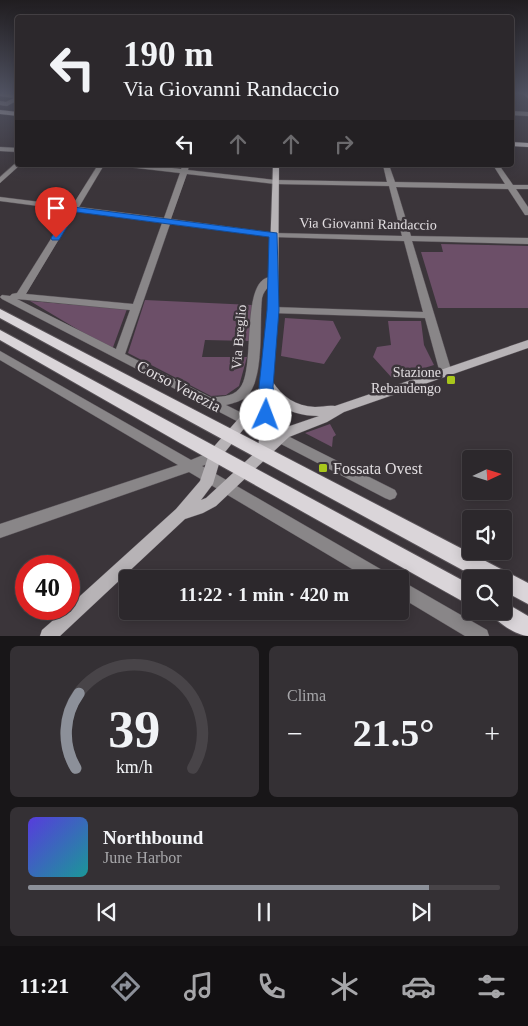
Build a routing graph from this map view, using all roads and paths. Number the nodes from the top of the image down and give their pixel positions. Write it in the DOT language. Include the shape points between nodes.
graph roads {
  1 [pos="514,144"];
  2 [pos="528,145"];
  3 [pos="0,149"];
  4 [pos="15,150"];
  5 [pos="15,166"];
  6 [pos="100,167"];
  7 [pos="166,167"];
  8 [pos="276,167"];
  9 [pos="386,167"];
  10 [pos="497,167"];
  11 [pos="185,168"];
  12 [pos="0,181"];
  13 [pos="274,182"];
  14 [pos="390,184"];
  15 [pos="510,187"];
  16 [pos="528,187"];
  17 [pos="0,199"];
  18 [pos="73,210"];
  19 [pos="528,213"];
  20 [pos="166,222"];
  21 [pos="274,235"];
  22 [pos="406,239"];
  23 [pos="528,241"];
  24 [pos="273,279"];
  25 [pos="2,295"];
  26 [pos="20,296"];
  27 [pos="136,307"];
  28 [pos="273,310"];
  29 [pos="0,313"];
  30 [pos="429,315"];
  31 [pos="0,334"];
  32 [pos="528,344"];
  33 [pos="0,355"];
  34 [pos="119,356"];
  35 [pos="446,373"];
  36 [pos="266,384"];
  37 [pos="234,398"];
  38 [pos="205,400"];
  39 [pos="340,409"];
  40 [pos="246,418"];
  41 [pos="266,427"];
  42 [pos="231,436"];
  43 [pos="283,436"];
  44 [pos="264,453"];
  45 [pos="215,455"];
  46 [pos="184,468"];
  47 [pos="244,471"];
  48 [pos="208,480"];
  49 [pos="224,489"];
  50 [pos="390,494"];
  51 [pos="181,514"];
  52 [pos="0,531"];
  53 [pos="368,570"];
  54 [pos="482,570"];
  55 [pos="512,585"];
  56 [pos="462,591"];
  57 [pos="409,593"];
  58 [pos="528,594"];
  59 [pos="512,618"];
  60 [pos="528,627"];
  61 [pos="48,636"];
  62 [pos="481,636"];
  1 -- 2 [label="street"];
  3 -- 4 [label="street"];
  5 -- 12 [label="street"];
  6 -- 18 [label="street"];
  7 -- 11 [label="street"];
  8 -- 13 [label="street"];
  9 -- 14 [label="street"];
  10 -- 15 [label="street"];
  11 -- 13 [label="street"];
  11 -- 20 [label="street"];
  13 -- 14 [label="street"];
  13 -- 21 [label="street"];
  14 -- 15 [label="street"];
  14 -- 22 [label="street"];
  15 -- 16 [label="street"];
  15 -- 19 [label="street"];
  17 -- 18 [label="street, Via Giovanni Randaccio"];
  18 -- 20 [label="street, Via Giovanni Randaccio"];
  18 -- 26 [label="street"];
  20 -- 21 [label="street, Via Giovanni Randaccio"];
  20 -- 27 [label="street"];
  21 -- 22 [label="street, Via Giovanni Randaccio"];
  21 -- 24 [label="street"];
  22 -- 23 [label="street, Via Giovanni Randaccio"];
  22 -- 30 [label="street"];
  24 -- 28 [label="street"];
  24 -- 37 [label="street, Via Breglio" via="264,284 257,297 249,381 245,390"];
  25 -- 26 [label="street, Corso Venezia"];
  25 -- 34 [label="street, Corso Venezia"];
  26 -- 27 [label="street, Corso Venezia"];
  27 -- 34 [label="street"];
  28 -- 30 [label="street"];
  28 -- 36 [label="street"];
  29 -- 42 [label="main road, Corso Venezia"];
  30 -- 35 [label="street"];
  31 -- 45 [label="main road"];
  32 -- 35 [label="street"];
  33 -- 46 [label="street"];
  34 -- 38 [label="street, Corso Venezia"];
  35 -- 39 [label="street"];
  36 -- 39 [label="street" via="279,399 294,409 314,413"];
  36 -- 40 [label="street"];
  36 -- 41 [label="street"];
  37 -- 38 [label="street, Corso Venezia"];
  38 -- 40 [label="street, Corso Venezia"];
  39 -- 43 [label="street"];
  40 -- 41 [label="street, Corso Venezia"];
  40 -- 42 [label="street"];
  41 -- 43 [label="street, Corso Venezia"];
  41 -- 44 [label="street"];
  42 -- 44 [label="main road, Corso Venezia"];
  42 -- 45 [label="street"];
  43 -- 44 [label="street"];
  43 -- 50 [label="street, Corso Venezia"];
  44 -- 47 [label="street"];
  44 -- 54 [label="main road, Corso Venezia"];
  45 -- 46 [label="street"];
  45 -- 47 [label="main road"];
  45 -- 48 [label="street"];
  46 -- 48 [label="street"];
  46 -- 52 [label="street"];
  47 -- 49 [label="street"];
  47 -- 56 [label="main road"];
  48 -- 49 [label="street"];
  48 -- 51 [label="street"];
  49 -- 51 [label="street" via="211,502"];
  49 -- 53 [label="street"];
  51 -- 61 [label="street"];
  55 -- 58 [label="main road"];
  57 -- 62 [label="street"];
  59 -- 60 [label="main road"];
}
